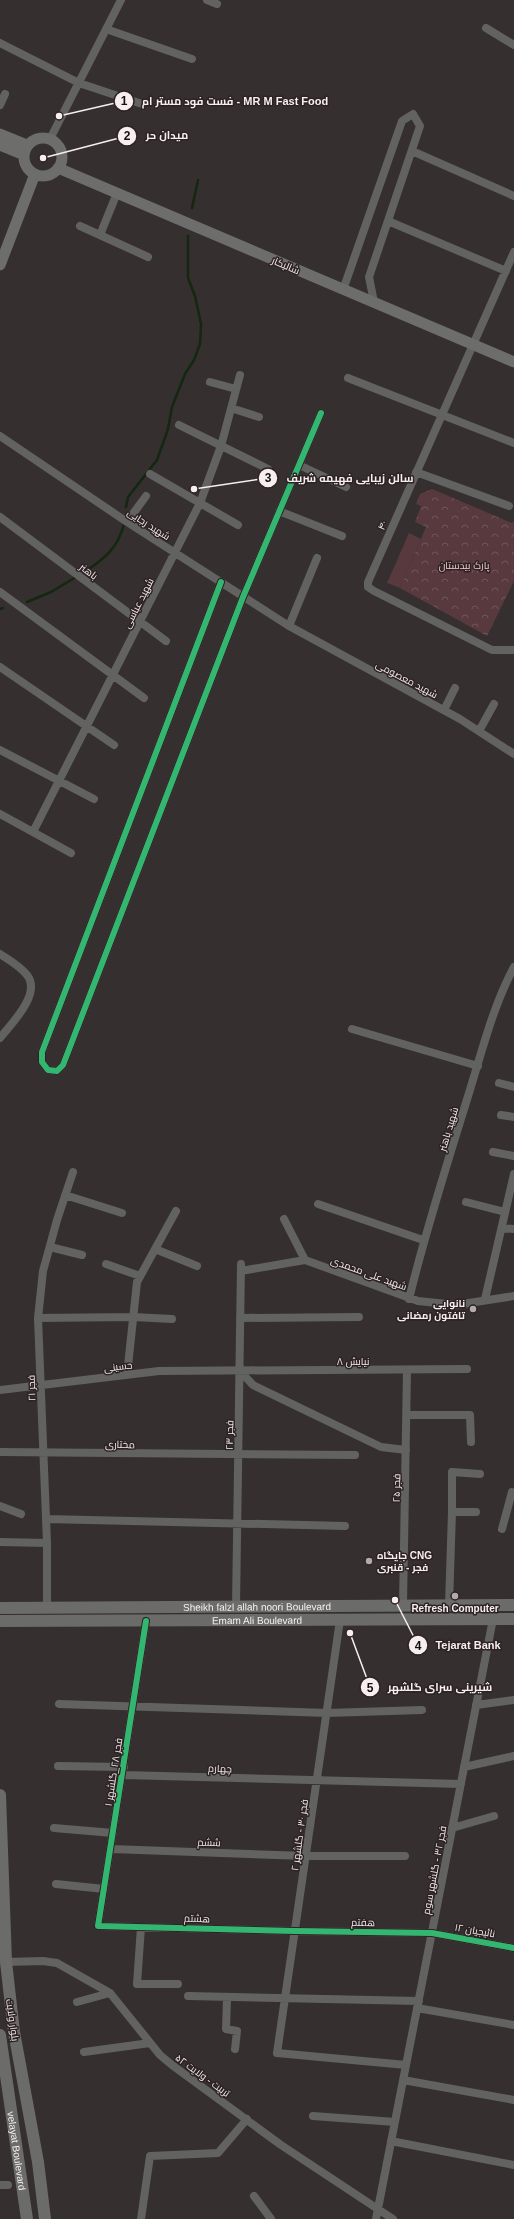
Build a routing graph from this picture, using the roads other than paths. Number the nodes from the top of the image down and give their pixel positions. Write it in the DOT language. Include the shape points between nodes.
graph roads {
  1 [pos="121,0"];
  2 [pos="207,0"];
  3 [pos="217,4"];
  4 [pos="486,28"];
  5 [pos="106,29"];
  6 [pos="0,43"];
  7 [pos="514,45"];
  8 [pos="192,59"];
  9 [pos="79,83"];
  10 [pos="5,94"];
  11 [pos="142,104"];
  12 [pos="0,105"];
  13 [pos="0,134"];
  14 [pos="50,140"];
  15 [pos="0,145"];
  16 [pos="25,150"];
  17 [pos="412,151"];
  18 [pos="58,168"];
  19 [pos="35,174"];
  20 [pos="117,193"];
  21 [pos="514,196"];
  22 [pos="388,221"];
  23 [pos="80,226"];
  24 [pos="100,235"];
  25 [pos="514,252"];
  26 [pos="148,257"];
  27 [pos="0,265"];
  28 [pos="506,271"];
  29 [pos="344,290"];
  30 [pos="374,302"];
  31 [pos="472,344"];
  32 [pos="514,362"];
  33 [pos="240,375"];
  34 [pos="348,378"];
  35 [pos="210,382"];
  36 [pos="236,389"];
  37 [pos="231,408"];
  38 [pos="321,413"];
  39 [pos="441,415"];
  40 [pos="259,417"];
  41 [pos="178,425"];
  42 [pos="0,436"];
  43 [pos="514,443"];
  44 [pos="221,446"];
  45 [pos="299,466"];
  46 [pos="268,469"];
  47 [pos="416,472"];
  48 [pos="150,474"];
  49 [pos="346,487"];
  50 [pos="146,496"];
  51 [pos="200,503"];
  52 [pos="509,506"];
  53 [pos="279,511"];
  54 [pos="0,517"];
  55 [pos="127,522"];
  56 [pos="238,525"];
  57 [pos="342,536"];
  58 [pos="176,553"];
  59 [pos="317,558"];
  60 [pos="221,582"];
  61 [pos="0,592"];
  62 [pos="243,597"];
  63 [pos="140,622"];
  64 [pos="289,626"];
  65 [pos="166,641"];
  66 [pos="514,650"];
  67 [pos="0,667"];
  68 [pos="112,676"];
  69 [pos="455,688"];
  70 [pos="144,698"];
  71 [pos="494,704"];
  72 [pos="444,710"];
  73 [pos="86,727"];
  74 [pos="479,731"];
  75 [pos="114,745"];
  76 [pos="0,750"];
  77 [pos="514,753"];
  78 [pos="59,780"];
  79 [pos="94,799"];
  80 [pos="0,814"];
  81 [pos="33,832"];
  82 [pos="72,853"];
  83 [pos="0,954"];
  84 [pos="514,967"];
  85 [pos="352,1029"];
  86 [pos="0,1037"];
  87 [pos="478,1066"];
  88 [pos="498,1083"];
  89 [pos="514,1087"];
  90 [pos="501,1115"];
  91 [pos="514,1117"];
  92 [pos="492,1152"];
  93 [pos="514,1156"];
  94 [pos="73,1172"];
  95 [pos="514,1174"];
  96 [pos="65,1195"];
  97 [pos="466,1202"];
  98 [pos="318,1204"];
  99 [pos="176,1211"];
  100 [pos="505,1212"];
  101 [pos="122,1213"];
  102 [pos="284,1219"];
  103 [pos="502,1228"];
  104 [pos="514,1229"];
  105 [pos="423,1240"];
  106 [pos="50,1246"];
  107 [pos="155,1249"];
  108 [pos="82,1255"];
  109 [pos="305,1260"];
  110 [pos="106,1264"];
  111 [pos="197,1266"];
  112 [pos="140,1276"];
  113 [pos="514,1296"];
  114 [pos="409,1299"];
  115 [pos="485,1299"];
  116 [pos="133,1316"];
  117 [pos="359,1317"];
  118 [pos="38,1318"];
  119 [pos="240,1318"];
  120 [pos="172,1319"];
  121 [pos="467,1369"];
  122 [pos="407,1370"];
  123 [pos="240,1371"];
  124 [pos="127,1375"];
  125 [pos="41,1385"];
  126 [pos="0,1390"];
  127 [pos="407,1415"];
  128 [pos="470,1442"];
  129 [pos="406,1450"];
  130 [pos="0,1452"];
  131 [pos="44,1452"];
  132 [pos="239,1455"];
  133 [pos="355,1455"];
  134 [pos="480,1474"];
  135 [pos="514,1493"];
  136 [pos="0,1506"];
  137 [pos="452,1512"];
  138 [pos="476,1512"];
  139 [pos="21,1514"];
  140 [pos="46,1519"];
  141 [pos="238,1525"];
  142 [pos="345,1526"];
  143 [pos="502,1529"];
  144 [pos="0,1542"];
  145 [pos="47,1543"];
  146 [pos="403,1605"];
  147 [pos="449,1605"];
  148 [pos="514,1605"];
  149 [pos="236,1606"];
  150 [pos="47,1607"];
  151 [pos="83,1607"];
  152 [pos="115,1607"];
  153 [pos="0,1608"];
  154 [pos="493,1619"];
  155 [pos="514,1619"];
  156 [pos="340,1620"];
  157 [pos="0,1621"];
  158 [pos="114,1621"];
  159 [pos="146,1621"];
  160 [pos="82,1622"];
  161 [pos="514,1700"];
  162 [pos="59,1704"];
  163 [pos="476,1705"];
  164 [pos="134,1707"];
  165 [pos="422,1710"];
  166 [pos="327,1713"];
  167 [pos="514,1756"];
  168 [pos="58,1766"];
  169 [pos="464,1767"];
  170 [pos="123,1771"];
  171 [pos="317,1780"];
  172 [pos="461,1784"];
  173 [pos="0,1795"];
  174 [pos="494,1816"];
  175 [pos="54,1828"];
  176 [pos="452,1828"];
  177 [pos="114,1833"];
  178 [pos="111,1849"];
  179 [pos="306,1856"];
  180 [pos="405,1856"];
  181 [pos="56,1884"];
  182 [pos="104,1889"];
  183 [pos="98,1926"];
  184 [pos="141,1926"];
  185 [pos="295,1932"];
  186 [pos="432,1933"];
  187 [pos="514,1948"];
  188 [pos="6,1962"];
  189 [pos="178,1984"];
  190 [pos="110,1993"];
  191 [pos="188,1996"];
  192 [pos="286,1997"];
  193 [pos="227,1998"];
  194 [pos="77,2002"];
  195 [pos="418,2005"];
  196 [pos="514,2025"];
  197 [pos="0,2035"];
  198 [pos="150,2043"];
  199 [pos="235,2049"];
  200 [pos="84,2052"];
  201 [pos="406,2065"];
  202 [pos="403,2080"];
  203 [pos="514,2100"];
  204 [pos="313,2116"];
  205 [pos="247,2119"];
  206 [pos="395,2122"];
  207 [pos="391,2141"];
  208 [pos="514,2164"];
  209 [pos="254,2196"];
  210 [pos="378,2210"];
  211 [pos="27,2219"];
  212 [pos="45,2219"];
  213 [pos="141,2219"];
  214 [pos="271,2219"];
  215 [pos="376,2219"];
  216 [pos="393,2219"];
  1 -- 5 [label="street"];
  2 -- 3 [label="street"];
  4 -- 7 [label="street"];
  5 -- 8 [label="street"];
  5 -- 9 [label="street"];
  6 -- 9 [label="street"];
  9 -- 11 [label="street"];
  9 -- 14 [label="street"];
  10 -- 12 [label="street"];
  13 -- 16 [label="main road"];
  14 -- 16 [label="main road" via="38,138"];
  14 -- 18 [label="main road" via="58,145 62,154"];
  15 -- 16 [label="main road"];
  16 -- 19 [label="main road" via="26,167"];
  17 -- 21 [label="street"];
  17 -- 22 [label="street"];
  17 -- 29 [label="street" via="420,126 413,114 402,121"];
  18 -- 19 [label="main road" via="45,176"];
  18 -- 20 [label="main road, شالیکار"];
  19 -- 27 [label="main road"];
  20 -- 24 [label="street"];
  20 -- 29 [label="main road, شالیکار"];
  22 -- 28 [label="street"];
  22 -- 30 [label="street" via="369,277"];
  23 -- 24 [label="street"];
  24 -- 26 [label="street"];
  25 -- 28 [label="street, ۴۰"];
  28 -- 31 [label="street, ۴۰"];
  29 -- 30 [label="main road, شالیکار"];
  30 -- 31 [label="main road, شالیکار"];
  31 -- 32 [label="main road, شالیکار"];
  31 -- 39 [label="street, ۴۰"];
  33 -- 36 [label="street, شهید عباسی"];
  34 -- 39 [label="street"];
  35 -- 36 [label="street"];
  36 -- 37 [label="street, شهید عباسی"];
  37 -- 40 [label="street"];
  37 -- 44 [label="street, شهید عباسی"];
  38 -- 45 [label="street"];
  39 -- 43 [label="street"];
  39 -- 47 [label="street, ۴۰"];
  41 -- 44 [label="street"];
  42 -- 55 [label="street, شهید رجایی"];
  44 -- 46 [label="street"];
  44 -- 51 [label="street, شهید عباسی"];
  45 -- 49 [label="street"];
  45 -- 53 [label="street"];
  47 -- 52 [label="street"];
  47 -- 66 [label="street, ۴۰" via="368,587 492,650"];
  48 -- 51 [label="street"];
  50 -- 55 [label="street"];
  51 -- 56 [label="street"];
  51 -- 58 [label="street, شهید عباسی"];
  53 -- 57 [label="street"];
  53 -- 62 [label="street"];
  54 -- 63 [label="street, باهنر"];
  55 -- 58 [label="street, شهید رجایی"];
  58 -- 60 [label="street, شهید رجایی"];
  58 -- 63 [label="street, شهید عباسی"];
  59 -- 64 [label="street"];
  60 -- 62 [label="street, شهید رجایی"];
  60 -- 62 [label="street" via="42,1052 42,1062 48,1070 57,1071 64,1065"];
  61 -- 68 [label="street"];
  62 -- 64 [label="street, شهید رجایی"];
  63 -- 65 [label="street, باهنر"];
  63 -- 68 [label="street, شهید عباسی"];
  64 -- 72 [label="street, شهید معصومی"];
  67 -- 73 [label="street"];
  68 -- 70 [label="street"];
  68 -- 73 [label="street, شهید عباسی"];
  69 -- 72 [label="street"];
  71 -- 74 [label="street"];
  72 -- 74 [label="street, شهید معصومی"];
  73 -- 75 [label="street"];
  73 -- 78 [label="street, شهید عباسی"];
  74 -- 77 [label="street, شهید معصومی"];
  76 -- 78 [label="street"];
  78 -- 79 [label="street"];
  78 -- 81 [label="street, شهید عباسی"];
  80 -- 81 [label="street"];
  81 -- 82 [label="street"];
  83 -- 86 [label="street" via="28,976 31,987 28,1002"];
  84 -- 87 [label="street, شهید باهنر" via="500,996"];
  85 -- 87 [label="street"];
  87 -- 105 [label="street, شهید باهنر"];
  88 -- 89 [label="street"];
  90 -- 91 [label="street"];
  92 -- 93 [label="street"];
  94 -- 96 [label="street, فجر ۲۱"];
  95 -- 100 [label="street"];
  96 -- 101 [label="street"];
  96 -- 106 [label="street, فجر ۲۱"];
  97 -- 100 [label="street"];
  98 -- 105 [label="street"];
  99 -- 107 [label="street"];
  100 -- 103 [label="street"];
  102 -- 109 [label="street"];
  103 -- 104 [label="street"];
  103 -- 115 [label="street"];
  105 -- 114 [label="street, شهید باهنر"];
  106 -- 108 [label="street"];
  106 -- 118 [label="street, فجر ۲۱" via="43,1271"];
  107 -- 111 [label="street"];
  107 -- 112 [label="street"];
  109 -- 114 [label="street, شهید علی محمدی"];
  109 -- 119 [label="street, فجر ۲۳" via="241,1268"];
  110 -- 112 [label="street"];
  112 -- 116 [label="street"];
  113 -- 115 [label="street, شهید علی محمدی"];
  114 -- 115 [label="street, شهید علی محمدی" via="456,1305"];
  116 -- 118 [label="street"];
  116 -- 120 [label="street"];
  116 -- 124 [label="street"];
  117 -- 119 [label="street"];
  118 -- 125 [label="street, فجر ۲۱"];
  119 -- 123 [label="street, فجر ۲۳"];
  121 -- 122 [label="street, نیایش ۸"];
  122 -- 123 [label="street, نیایش ۸"];
  122 -- 127 [label="street, فجر ۲۵"];
  123 -- 124 [label="street, حسینی" via="159,1371"];
  123 -- 129 [label="street" via="253,1385 381,1447"];
  123 -- 132 [label="street, فجر ۲۳"];
  124 -- 125 [label="street, حسینی"];
  125 -- 126 [label="street, حسینی"];
  125 -- 131 [label="street, فجر ۲۱"];
  127 -- 128 [label="street" via="470,1415"];
  127 -- 129 [label="street, فجر ۲۵"];
  129 -- 146 [label="street, فجر ۲۵"];
  130 -- 131 [label="street, مختاری"];
  131 -- 132 [label="street, مختاری"];
  131 -- 140 [label="street, فجر ۲۱"];
  132 -- 133 [label="street, مختاری"];
  132 -- 141 [label="street, فجر ۲۳"];
  134 -- 137 [label="street" via="452,1472"];
  135 -- 143 [label="street" via="512,1492"];
  136 -- 139 [label="street"];
  137 -- 138 [label="street"];
  137 -- 147 [label="street"];
  140 -- 141 [label="street"];
  140 -- 145 [label="street, فجر ۲۱"];
  141 -- 142 [label="street"];
  141 -- 149 [label="street, فجر ۲۳"];
  144 -- 145 [label="street"];
  145 -- 150 [label="street, فجر ۲۱"];
  146 -- 147 [label="main road, Sheikh falzl allah noori Boulevard"];
  146 -- 149 [label="main road, Sheikh falzl allah noori Boulevard"];
  147 -- 148 [label="main road, Sheikh falzl allah noori Boulevard"];
  149 -- 152 [label="main road, Sheikh falzl allah noori Boulevard"];
  150 -- 151 [label="main road, Sheikh falzl allah noori Boulevard"];
  150 -- 153 [label="main road, Sheikh falzl allah noori Boulevard"];
  151 -- 152 [label="main road, Sheikh falzl allah noori Boulevard"];
  151 -- 160 [label="main road" via="86,1618"];
  152 -- 158 [label="main road" via="111,1611"];
  154 -- 155 [label="main road, Emam Ali Boulevard"];
  154 -- 156 [label="main road, Emam Ali Boulevard"];
  154 -- 163 [label="street, فجر ۳۲ - گلشهر سوم"];
  156 -- 159 [label="main road, Emam Ali Boulevard"];
  156 -- 166 [label="street, فجر ۳۰ - گلشهر ۲"];
  157 -- 160 [label="main road, Emam Ali Boulevard"];
  158 -- 159 [label="main road, Emam Ali Boulevard"];
  158 -- 160 [label="main road, Emam Ali Boulevard"];
  159 -- 164 [label="street, فجر ۲۸_گلشهر ۱"];
  161 -- 163 [label="street"];
  162 -- 164 [label="street"];
  163 -- 169 [label="street, فجر ۳۲ - گلشهر سوم"];
  164 -- 166 [label="street"];
  164 -- 170 [label="street, فجر ۲۸_گلشهر ۱"];
  165 -- 166 [label="street"];
  166 -- 171 [label="street, فجر ۳۰ - گلشهر ۲"];
  167 -- 169 [label="street"];
  168 -- 170 [label="street, چهارم"];
  169 -- 172 [label="street, فجر ۳۲ - گلشهر سوم"];
  170 -- 171 [label="street, چهارم"];
  170 -- 177 [label="street, فجر ۲۸_گلشهر ۱"];
  171 -- 172 [label="street, چهارم"];
  171 -- 179 [label="street, فجر ۳۰ - گلشهر ۲"];
  172 -- 176 [label="street, فجر ۳۲ - گلشهر سوم"];
  173 -- 188 [label="main road, بلوار ولایت"];
  174 -- 176 [label="street"];
  175 -- 177 [label="street"];
  176 -- 186 [label="street, فجر ۳۲ - گلشهر سوم"];
  177 -- 178 [label="street, فجر ۲۸_گلشهر ۱"];
  178 -- 179 [label="street, ششم"];
  178 -- 182 [label="street, فجر ۲۸_گلشهر ۱"];
  179 -- 180 [label="street, ششم"];
  179 -- 185 [label="street, فجر ۳۰ - گلشهر ۲"];
  181 -- 182 [label="street"];
  182 -- 183 [label="street, فجر ۲۸_گلشهر ۱"];
  183 -- 184 [label="street, هشتم"];
  184 -- 185 [label="street, هشتم"];
  184 -- 189 [label="street" via="138,1984"];
  185 -- 186 [label="street, هفتم"];
  185 -- 192 [label="street, فجر ۳۰ - گلشهر ۲"];
  186 -- 187 [label="street, نائیجیان ۱۲"];
  186 -- 195 [label="street, فجر ۳۲ - گلشهر سوم"];
  188 -- 190 [label="street, تربیت - ولایت ۵۲" via="57,1963"];
  188 -- 212 [label="main road, بلوار ولایت" via="14,2032 38,2162"];
  190 -- 194 [label="street"];
  190 -- 198 [label="street, تربیت - ولایت ۵۲"];
  191 -- 193 [label="street"];
  192 -- 193 [label="street"];
  192 -- 195 [label="street"];
  192 -- 201 [label="street, فجر ۳۰ - گلشهر ۲" via="277,2053"];
  193 -- 199 [label="street" via="226,2028 237,2030"];
  195 -- 196 [label="street"];
  195 -- 201 [label="street, فجر ۳۲ - گلشهر سوم"];
  197 -- 211 [label="main road, velayat Boulevard"];
  198 -- 200 [label="street"];
  198 -- 205 [label="street, تربیت - ولایت ۵۲" via="172,2065"];
  201 -- 202 [label="street, فجر ۳۲ - گلشهر سوم"];
  202 -- 203 [label="street"];
  202 -- 206 [label="street, فجر ۳۲ - گلشهر سوم"];
  204 -- 206 [label="street"];
  205 -- 210 [label="street, تربیت - ولایت ۵۲"];
  205 -- 213 [label="street" via="218,2153 150,2156"];
  206 -- 207 [label="street, فجر ۳۲ - گلشهر سوم"];
  207 -- 208 [label="street"];
  207 -- 210 [label="street, فجر ۳۲ - گلشهر سوم"];
  209 -- 214 [label="street"];
  210 -- 215 [label="street, فجر ۳۲ - گلشهر سوم"];
  210 -- 216 [label="street, تربیت - ولایت ۵۲"];
}
